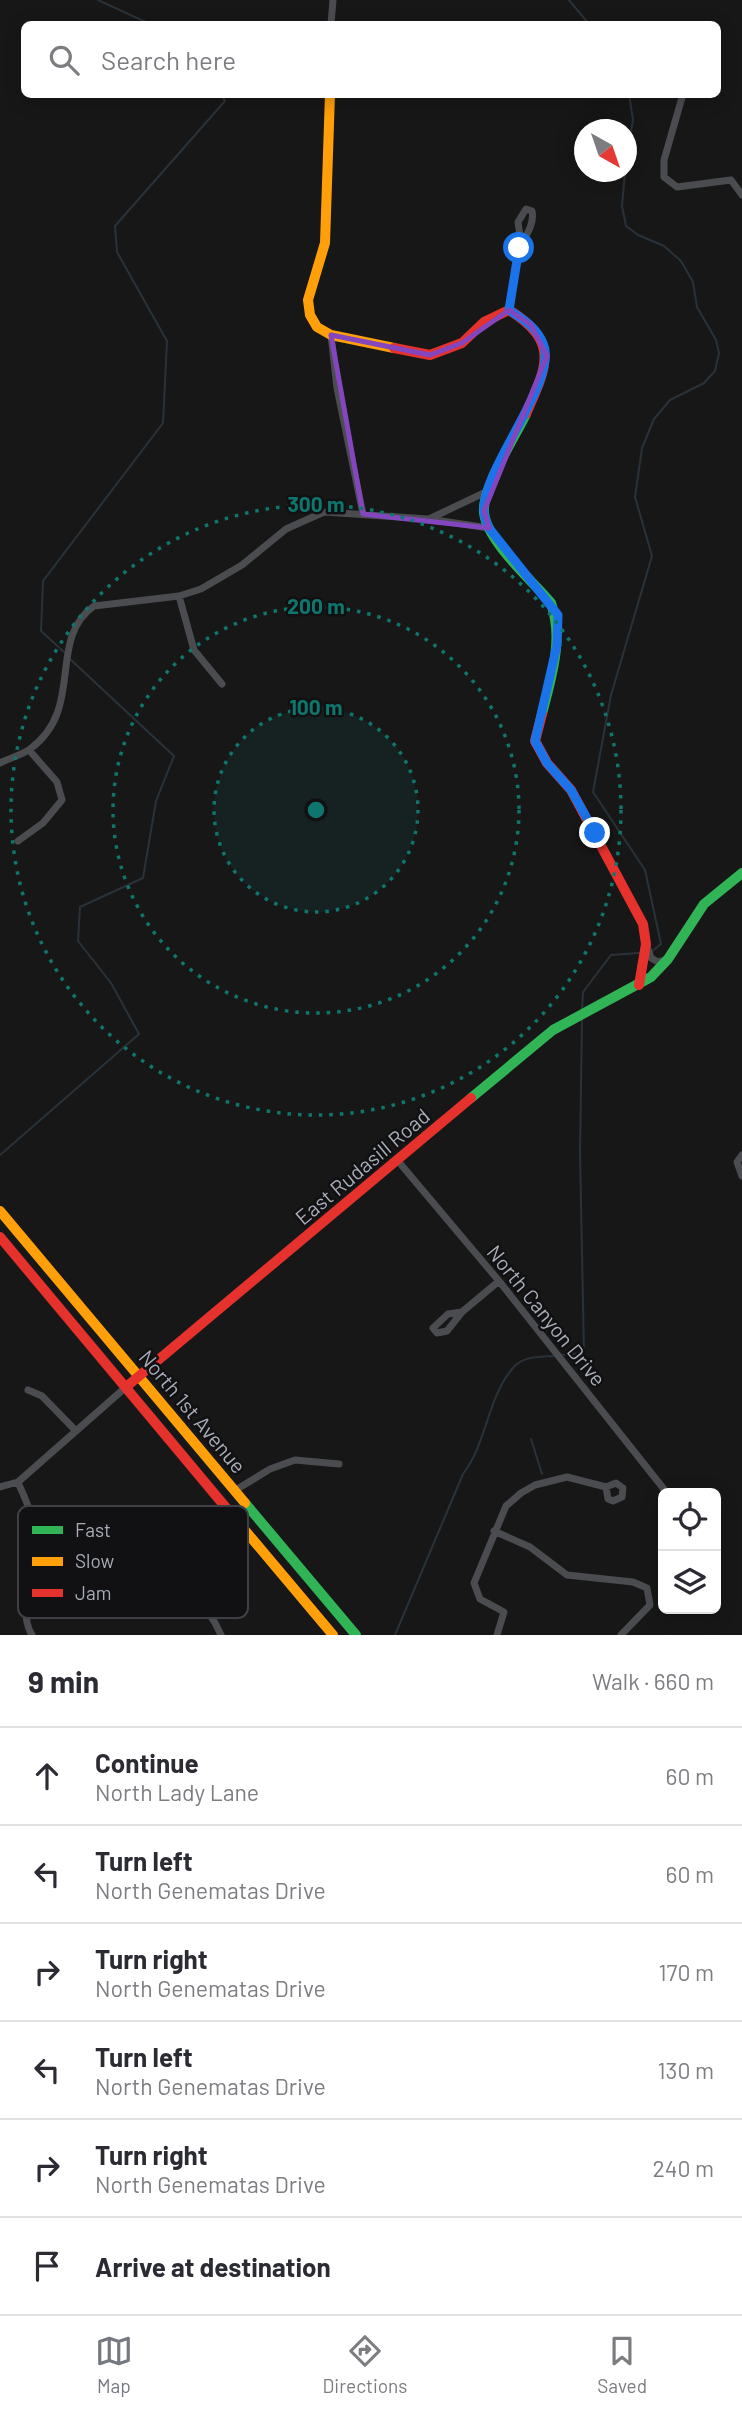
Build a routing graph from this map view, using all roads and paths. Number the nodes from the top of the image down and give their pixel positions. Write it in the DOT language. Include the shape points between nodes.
graph roads {
  1 [pos="332,0"];
  2 [pos="331,21"];
  3 [pos="330,98"];
  4 [pos="682,98"];
  5 [pos="742,195"];
  6 [pos="521,243"];
  7 [pos="509,310"];
  8 [pos="331,335"];
  9 [pos="488,491"];
  10 [pos="363,514"];
  11 [pos="428,519"];
  12 [pos="489,528"];
  13 [pos="179,596"];
  14 [pos="222,684"];
  15 [pos="29,750"];
  16 [pos="0,762"];
  17 [pos="18,841"];
  18 [pos="742,873"];
  19 [pos="646,941"];
  20 [pos="667,960"];
  21 [pos="639,985"];
  22 [pos="742,1155"];
  23 [pos="398,1161"];
  24 [pos="742,1176"];
  25 [pos="0,1211"];
  26 [pos="0,1237"];
  27 [pos="499,1281"];
  28 [pos="462,1312"];
  29 [pos="139,1377"];
  30 [pos="126,1387"];
  31 [pos="28,1390"];
  32 [pos="76,1431"];
  33 [pos="339,1464"];
  34 [pos="18,1482"];
  35 [pos="0,1487"];
  36 [pos="606,1488"];
  37 [pos="663,1488"];
  38 [pos="234,1491"];
  39 [pos="27,1506"];
  40 [pos="225,1506"];
  41 [pos="247,1506"];
  42 [pos="248,1508"];
  43 [pos="494,1531"];
  44 [pos="248,1533"];
  45 [pos="28,1618"];
  46 [pos="213,1618"];
  47 [pos="32,1635"];
  48 [pos="221,1635"];
  49 [pos="333,1635"];
  50 [pos="356,1635"];
  51 [pos="497,1635"];
  52 [pos="621,1635"];
  1 -- 2 [label="street"];
  3 -- 8 [label="street" via="325,243 308,300 317,327"];
  4 -- 5 [label="street" via="664,160 664,177 677,187 731,180"];
  6 -- 7 [label="street"];
  7 -- 8 [label="street" via="484,322 461,343 430,355"];
  7 -- 9 [label="street" via="531,325 547,356"];
  8 -- 10 [label="street" via="339,401"];
  9 -- 11 [label="street"];
  9 -- 12 [label="street" via="484,511"];
  10 -- 11 [label="street"];
  10 -- 13 [label="street" via="324,512 302,520 214,583"];
  11 -- 12 [label="street"];
  12 -- 19 [label="street" via="558,615 557,645 535,741 589,822 643,924"];
  13 -- 14 [label="street" via="194,650"];
  13 -- 15 [label="street" via="106,603 84,613 72,629 62,703 54,721"];
  15 -- 16 [label="street"];
  15 -- 17 [label="street" via="57,782 62,800 43,823"];
  18 -- 20 [label="street, East Rudasill Road" via="704,904"];
  19 -- 20 [label="street" via="651,958"];
  19 -- 21 [label="street"];
  20 -- 21 [label="street, East Rudasill Road"];
  21 -- 23 [label="street, East Rudasill Road" via="553,1030"];
  22 -- 24 [label="street" via="737,1162"];
  23 -- 27 [label="street, North Canyon Drive"];
  23 -- 29 [label="street, East Rudasill Road"];
  25 -- 29 [label="street, North 1st Avenue"];
  26 -- 30 [label="street, North 1st Avenue"];
  27 -- 28 [label="street"];
  27 -- 37 [label="street, North Canyon Drive"];
  29 -- 30 [label="street, East Rudasill Road"];
  29 -- 38 [label="street, North 1st Avenue"];
  30 -- 32 [label="street, East Rudasill Road"];
  30 -- 40 [label="street, North 1st Avenue"];
  31 -- 32 [label="street" via="42,1396"];
  32 -- 34 [label="street, East Rudasill Road"];
  33 -- 38 [label="street" via="295,1460"];
  34 -- 35 [label="street, East Rudasill Road"];
  34 -- 39 [label="street"];
  36 -- 43 [label="street" via="567,1477 536,1485 506,1506"];
  38 -- 41 [label="street, North 1st Avenue"];
  42 -- 50 [label="street, North 1st Avenue"];
  43 -- 51 [label="street" via="474,1583 480,1599 504,1612"];
  43 -- 52 [label="street" via="530,1547 568,1575 642,1584 650,1605"];
  44 -- 49 [label="street, North 1st Avenue"];
  45 -- 47 [label="street"];
  46 -- 48 [label="street"];
}
